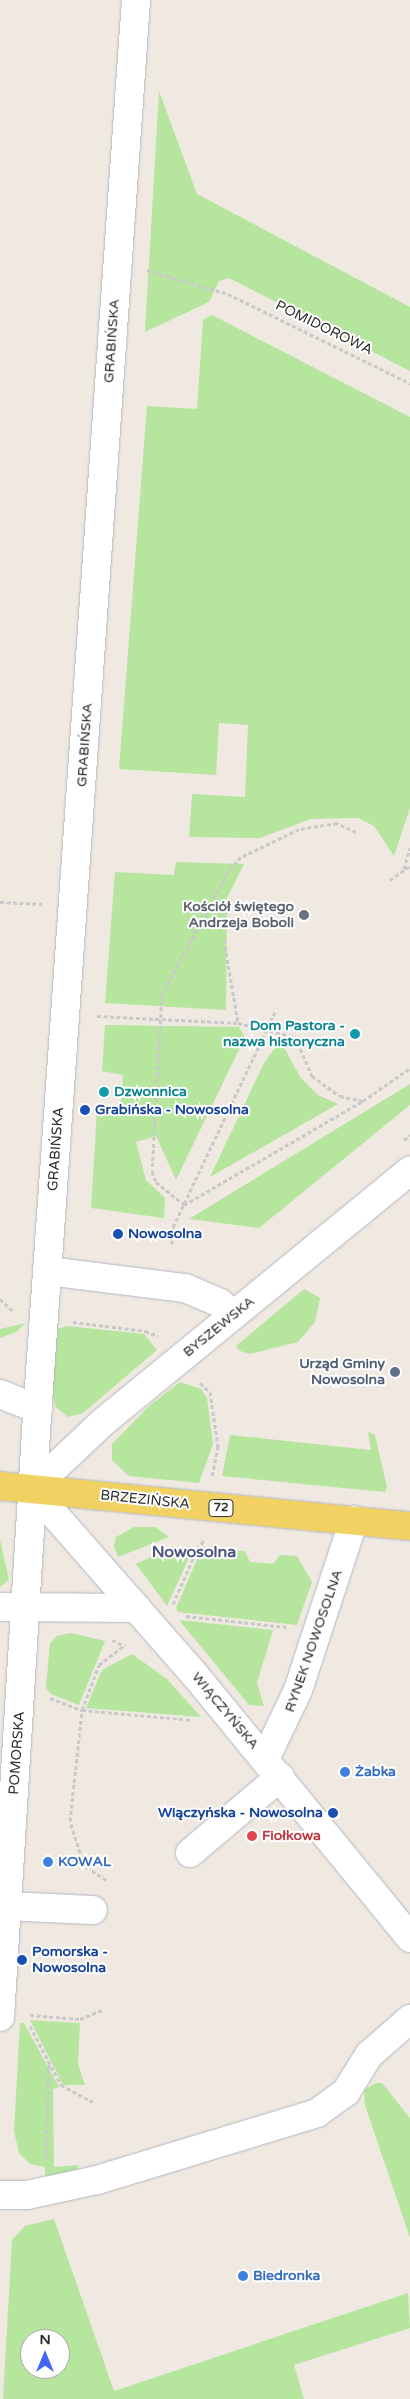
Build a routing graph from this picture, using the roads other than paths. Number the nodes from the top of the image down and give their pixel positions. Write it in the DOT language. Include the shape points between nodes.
graph roads {
  1 [pos="136,0"];
  2 [pos="410,1172"];
  3 [pos="48,1271"];
  4 [pos="234,1315"];
  5 [pos="0,1394"];
  6 [pos="38,1409"];
  7 [pos="0,1486"];
  8 [pos="32,1490"];
  9 [pos="354,1520"];
  10 [pos="410,1526"];
  11 [pos="13,1607"];
  12 [pos="137,1608"];
  13 [pos="22,1697"];
  14 [pos="272,1768"];
  15 [pos="190,1853"];
  16 [pos="93,1910"];
  17 [pos="4,1917"];
  18 [pos="410,1938"];
  19 [pos="0,2017"];
  20 [pos="410,2019"];
  21 [pos="0,2194"];
  1 -- 3 [label="street, GRABIŃSKA"];
  2 -- 4 [label="street, BYSZEWSKA"];
  3 -- 4 [label="street" via="185,1288 212,1298"];
  3 -- 6 [label="street, GRABIŃSKA"];
  4 -- 8 [label="street, BYSZEWSKA" via="103,1422"];
  5 -- 6 [label="street"];
  6 -- 8 [label="street, GRABIŃSKA"];
  7 -- 8 [label="main road, BRZEZIŃSKA / 72"];
  8 -- 9 [label="main road, BRZEZIŃSKA / 72"];
  8 -- 11 [label="street, POMORSKA"];
  8 -- 12 [label="street, WIĄCZYŃSKA"];
  9 -- 10 [label="main road, BRZEZIŃSKA / 72"];
  9 -- 14 [label="street, RYNEK NOWOSOLNA"];
  11 -- 12 [label="street"];
  11 -- 13 [label="street, POMORSKA"];
  12 -- 14 [label="street, WIĄCZYŃSKA"];
  13 -- 17 [label="street, POMORSKA"];
  14 -- 15 [label="street"];
  14 -- 18 [label="street, WIĄCZYŃSKA"];
  16 -- 17 [label="street"];
  17 -- 19 [label="street, POMORSKA"];
  20 -- 21 [label="street" via="369,2055 346,2092 317,2113 97,2180 27,2195"];
}
